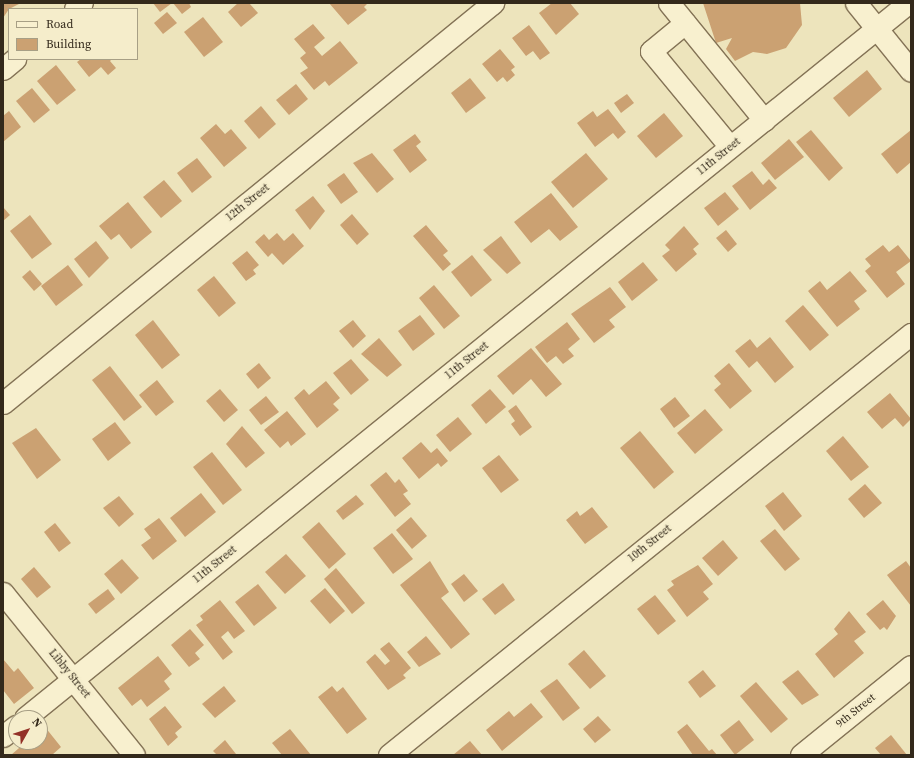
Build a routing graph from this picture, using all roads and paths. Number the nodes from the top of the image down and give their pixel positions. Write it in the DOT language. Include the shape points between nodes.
graph roads {
  1 [pos="493,3"];
  2 [pos="668,3"];
  3 [pos="856,3"];
  4 [pos="908,3"];
  5 [pos="685,23"];
  6 [pos="877,28"];
  7 [pos="14,60"];
  8 [pos="3,69"];
  9 [pos="911,71"];
  10 [pos="764,120"];
  11 [pos="730,147"];
  12 [pos="911,334"];
  13 [pos="3,403"];
  14 [pos="3,593"];
  15 [pos="911,666"];
  16 [pos="73,680"];
  17 [pos="36,710"];
  18 [pos="134,755"];
  19 [pos="389,755"];
  20 [pos="802,755"];
  1 -- 13 [label="street, 12th Street"];
  2 -- 5 [label="street"];
  3 -- 6 [label="street"];
  4 -- 6 [label="street, 11th Street"];
  5 -- 10 [label="street"];
  5 -- 11 [label="street" via="651,50"];
  6 -- 9 [label="street"];
  6 -- 10 [label="street, 11th Street"];
  7 -- 8 [label="street"];
  10 -- 11 [label="street, 11th Street"];
  11 -- 16 [label="street, 11th Street"];
  12 -- 19 [label="street, 10th Street"];
  14 -- 16 [label="street, Libby Street"];
  15 -- 20 [label="street, 9th Street"];
  16 -- 17 [label="street, 11th Street"];
  16 -- 18 [label="street, Libby Street"];
}
